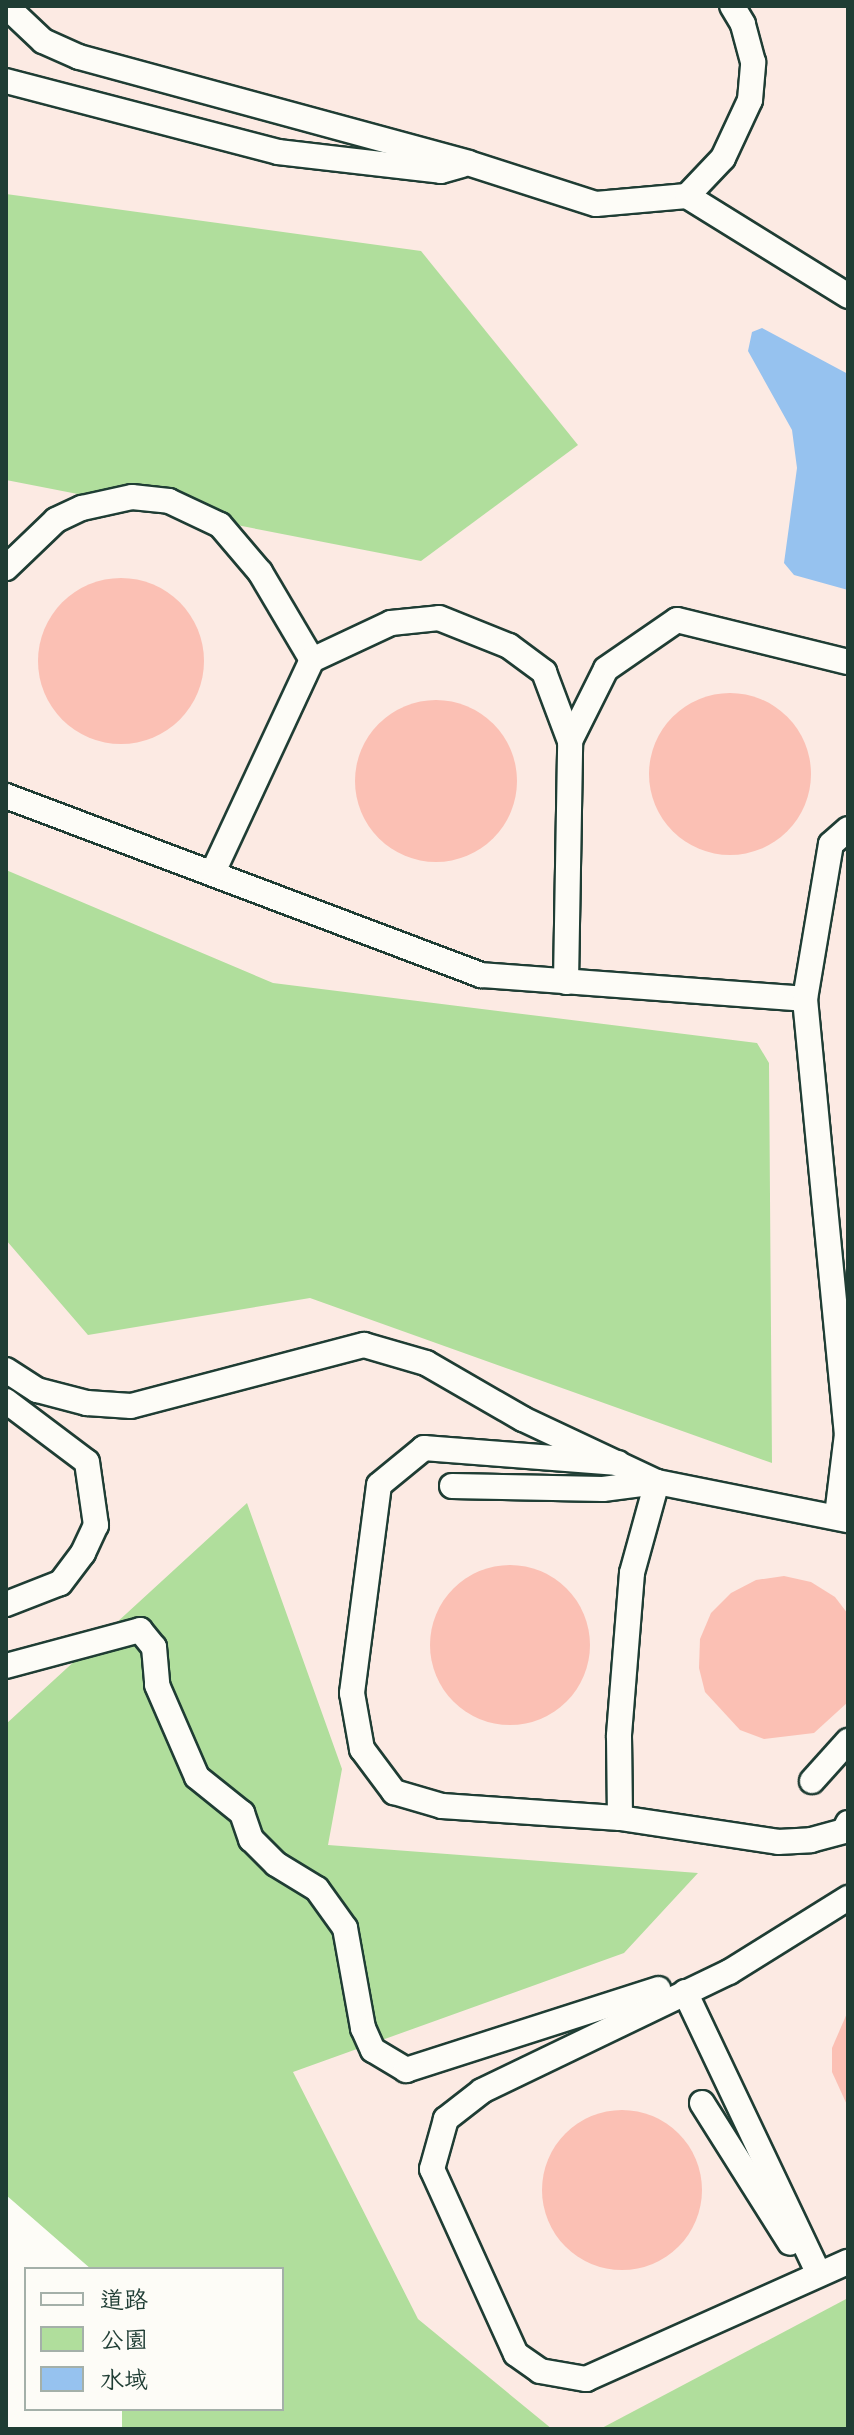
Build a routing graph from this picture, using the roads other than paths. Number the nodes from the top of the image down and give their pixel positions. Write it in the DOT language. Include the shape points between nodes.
graph roads {
  1 [pos="6,6"];
  2 [pos="732,6"];
  3 [pos="6,81"];
  4 [pos="468,163"];
  5 [pos="687,196"];
  6 [pos="848,296"];
  7 [pos="6,568"];
  8 [pos="312,660"];
  9 [pos="848,662"];
  10 [pos="570,741"];
  11 [pos="6,796"];
  12 [pos="848,829"];
  13 [pos="213,872"];
  14 [pos="566,982"];
  15 [pos="805,999"];
  16 [pos="6,1370"];
  17 [pos="845,1380"];
  18 [pos="6,1401"];
  19 [pos="618,1463"];
  20 [pos="657,1482"];
  21 [pos="452,1486"];
  22 [pos="842,1518"];
  23 [pos="6,1604"];
  24 [pos="6,1666"];
  25 [pos="848,1741"];
  26 [pos="812,1781"];
  27 [pos="620,1818"];
  28 [pos="847,1834"];
  29 [pos="848,1898"];
  30 [pos="729,1972"];
  31 [pos="685,1992"];
  32 [pos="702,2103"];
  33 [pos="848,2262"];
  34 [pos="819,2274"];
  1 -- 4 [label="lane" via="43,41 79,57"];
  2 -- 5 [label="lane" via="753,62 750,100 723,158"];
  3 -- 4 [label="lane" via="278,152 441,171"];
  4 -- 5 [label="lane" via="596,204"];
  5 -- 6 [label="lane"];
  7 -- 8 [label="lane" via="56,520 82,508 132,497 169,501 220,525 260,572"];
  8 -- 10 [label="lane" via="391,623 439,618 509,646 544,672"];
  8 -- 13 [label="lane"];
  9 -- 10 [label="lane" via="677,620 606,669 589,694"];
  10 -- 14 [label="lane"];
  11 -- 13 [label="lane"];
  12 -- 15 [label="lane" via="831,844"];
  13 -- 14 [label="lane" via="481,975"];
  14 -- 15 [label="lane"];
  15 -- 17 [label="lane"];
  16 -- 19 [label="lane" via="37,1390 87,1403 131,1406 364,1345 426,1363 523,1419"];
  17 -- 22 [label="lane"];
  18 -- 23 [label="lane" via="87,1462 96,1525 60,1583"];
  19 -- 20 [label="lane"];
  19 -- 27 [label="lane" via="424,1448 379,1485 352,1693 362,1749 394,1792 442,1806"];
  20 -- 21 [label="lane" via="603,1489"];
  20 -- 22 [label="lane"];
  20 -- 27 [label="lane" via="632,1573 619,1736"];
  24 -- 30 [label="lane" via="140,1630 154,1647 157,1685 197,1777 242,1813 251,1839 276,1864 317,1889 345,1928 363,2028 373,2050 406,2070"];
  25 -- 26 [label="lane"];
  27 -- 28 [label="lane" via="778,1842"];
  29 -- 30 [label="lane"];
  30 -- 31 [label="lane"];
  31 -- 34 [label="lane"];
  31 -- 34 [label="lane" via="482,2091 446,2119 432,2169 460,2237 516,2354 540,2371 586,2379"];
  32 -- 34 [label="lane" via="790,2244"];
  33 -- 34 [label="lane"];
}
